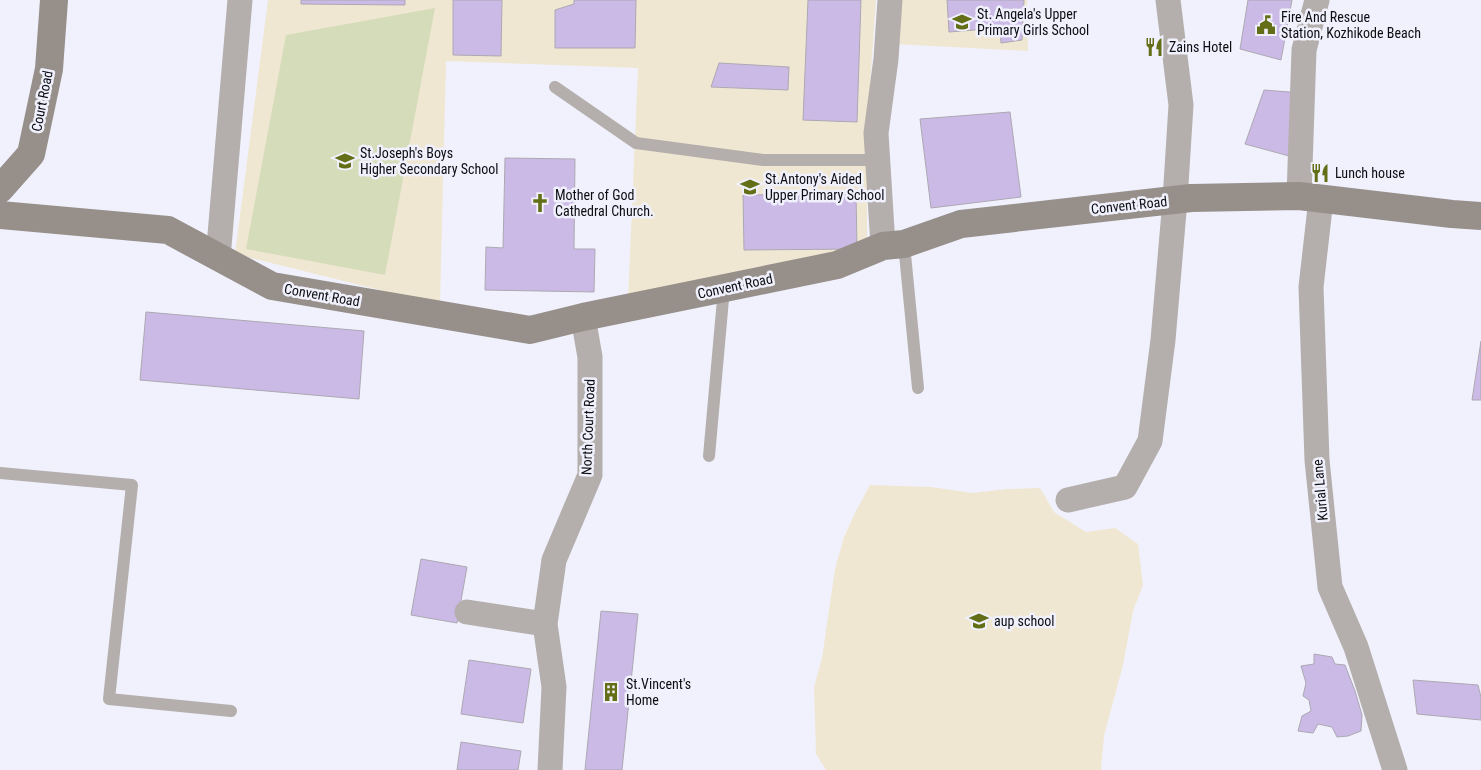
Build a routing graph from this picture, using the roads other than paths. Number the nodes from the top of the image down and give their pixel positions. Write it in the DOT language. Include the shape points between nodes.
graph roads {
  1 [pos="54,0"];
  2 [pos="240,0"];
  3 [pos="890,0"];
  4 [pos="1168,0"];
  5 [pos="1317,0"];
  6 [pos="555,87"];
  7 [pos="877,160"];
  8 [pos="0,189"];
  9 [pos="1310,198"];
  10 [pos="1175,200"];
  11 [pos="0,215"];
  12 [pos="1481,216"];
  13 [pos="893,245"];
  14 [pos="218,258"];
  15 [pos="724,288"];
  16 [pos="583,317"];
  17 [pos="918,388"];
  18 [pos="708,456"];
  19 [pos="0,473"];
  20 [pos="1068,500"];
  21 [pos="467,612"];
  22 [pos="545,624"];
  23 [pos="231,712"];
  24 [pos="550,770"];
  25 [pos="1395,770"];
  1 -- 8 [label="street, Court Road" via="49,69 31,154"];
  2 -- 14 [label="street"];
  3 -- 7 [label="street" via="876,133"];
  4 -- 10 [label="street" via="1181,105"];
  5 -- 9 [label="street, Kurial Lane" via="1304,50"];
  6 -- 7 [label="lane" via="636,143 763,160"];
  7 -- 13 [label="street"];
  9 -- 10 [label="street, Convent Road"];
  9 -- 12 [label="street, Convent Road"];
  9 -- 25 [label="street, Kurial Lane" via="1317,460 1330,587 1356,648"];
  10 -- 13 [label="street, Convent Road" via="961,224"];
  10 -- 20 [label="street" via="1163,340 1150,441 1124,486"];
  11 -- 14 [label="street, Convent Road" via="168,230"];
  13 -- 15 [label="street, Convent Road" via="837,265"];
  13 -- 17 [label="lane"];
  14 -- 16 [label="street, Convent Road" via="272,286 530,330"];
  15 -- 16 [label="street, Convent Road"];
  15 -- 18 [label="lane"];
  16 -- 22 [label="street, North Court Road" via="590,357 590,474 554,560"];
  19 -- 23 [label="lane" via="132,485 109,699"];
  21 -- 22 [label="street"];
  22 -- 24 [label="street, North Court Road" via="554,687"];
}
